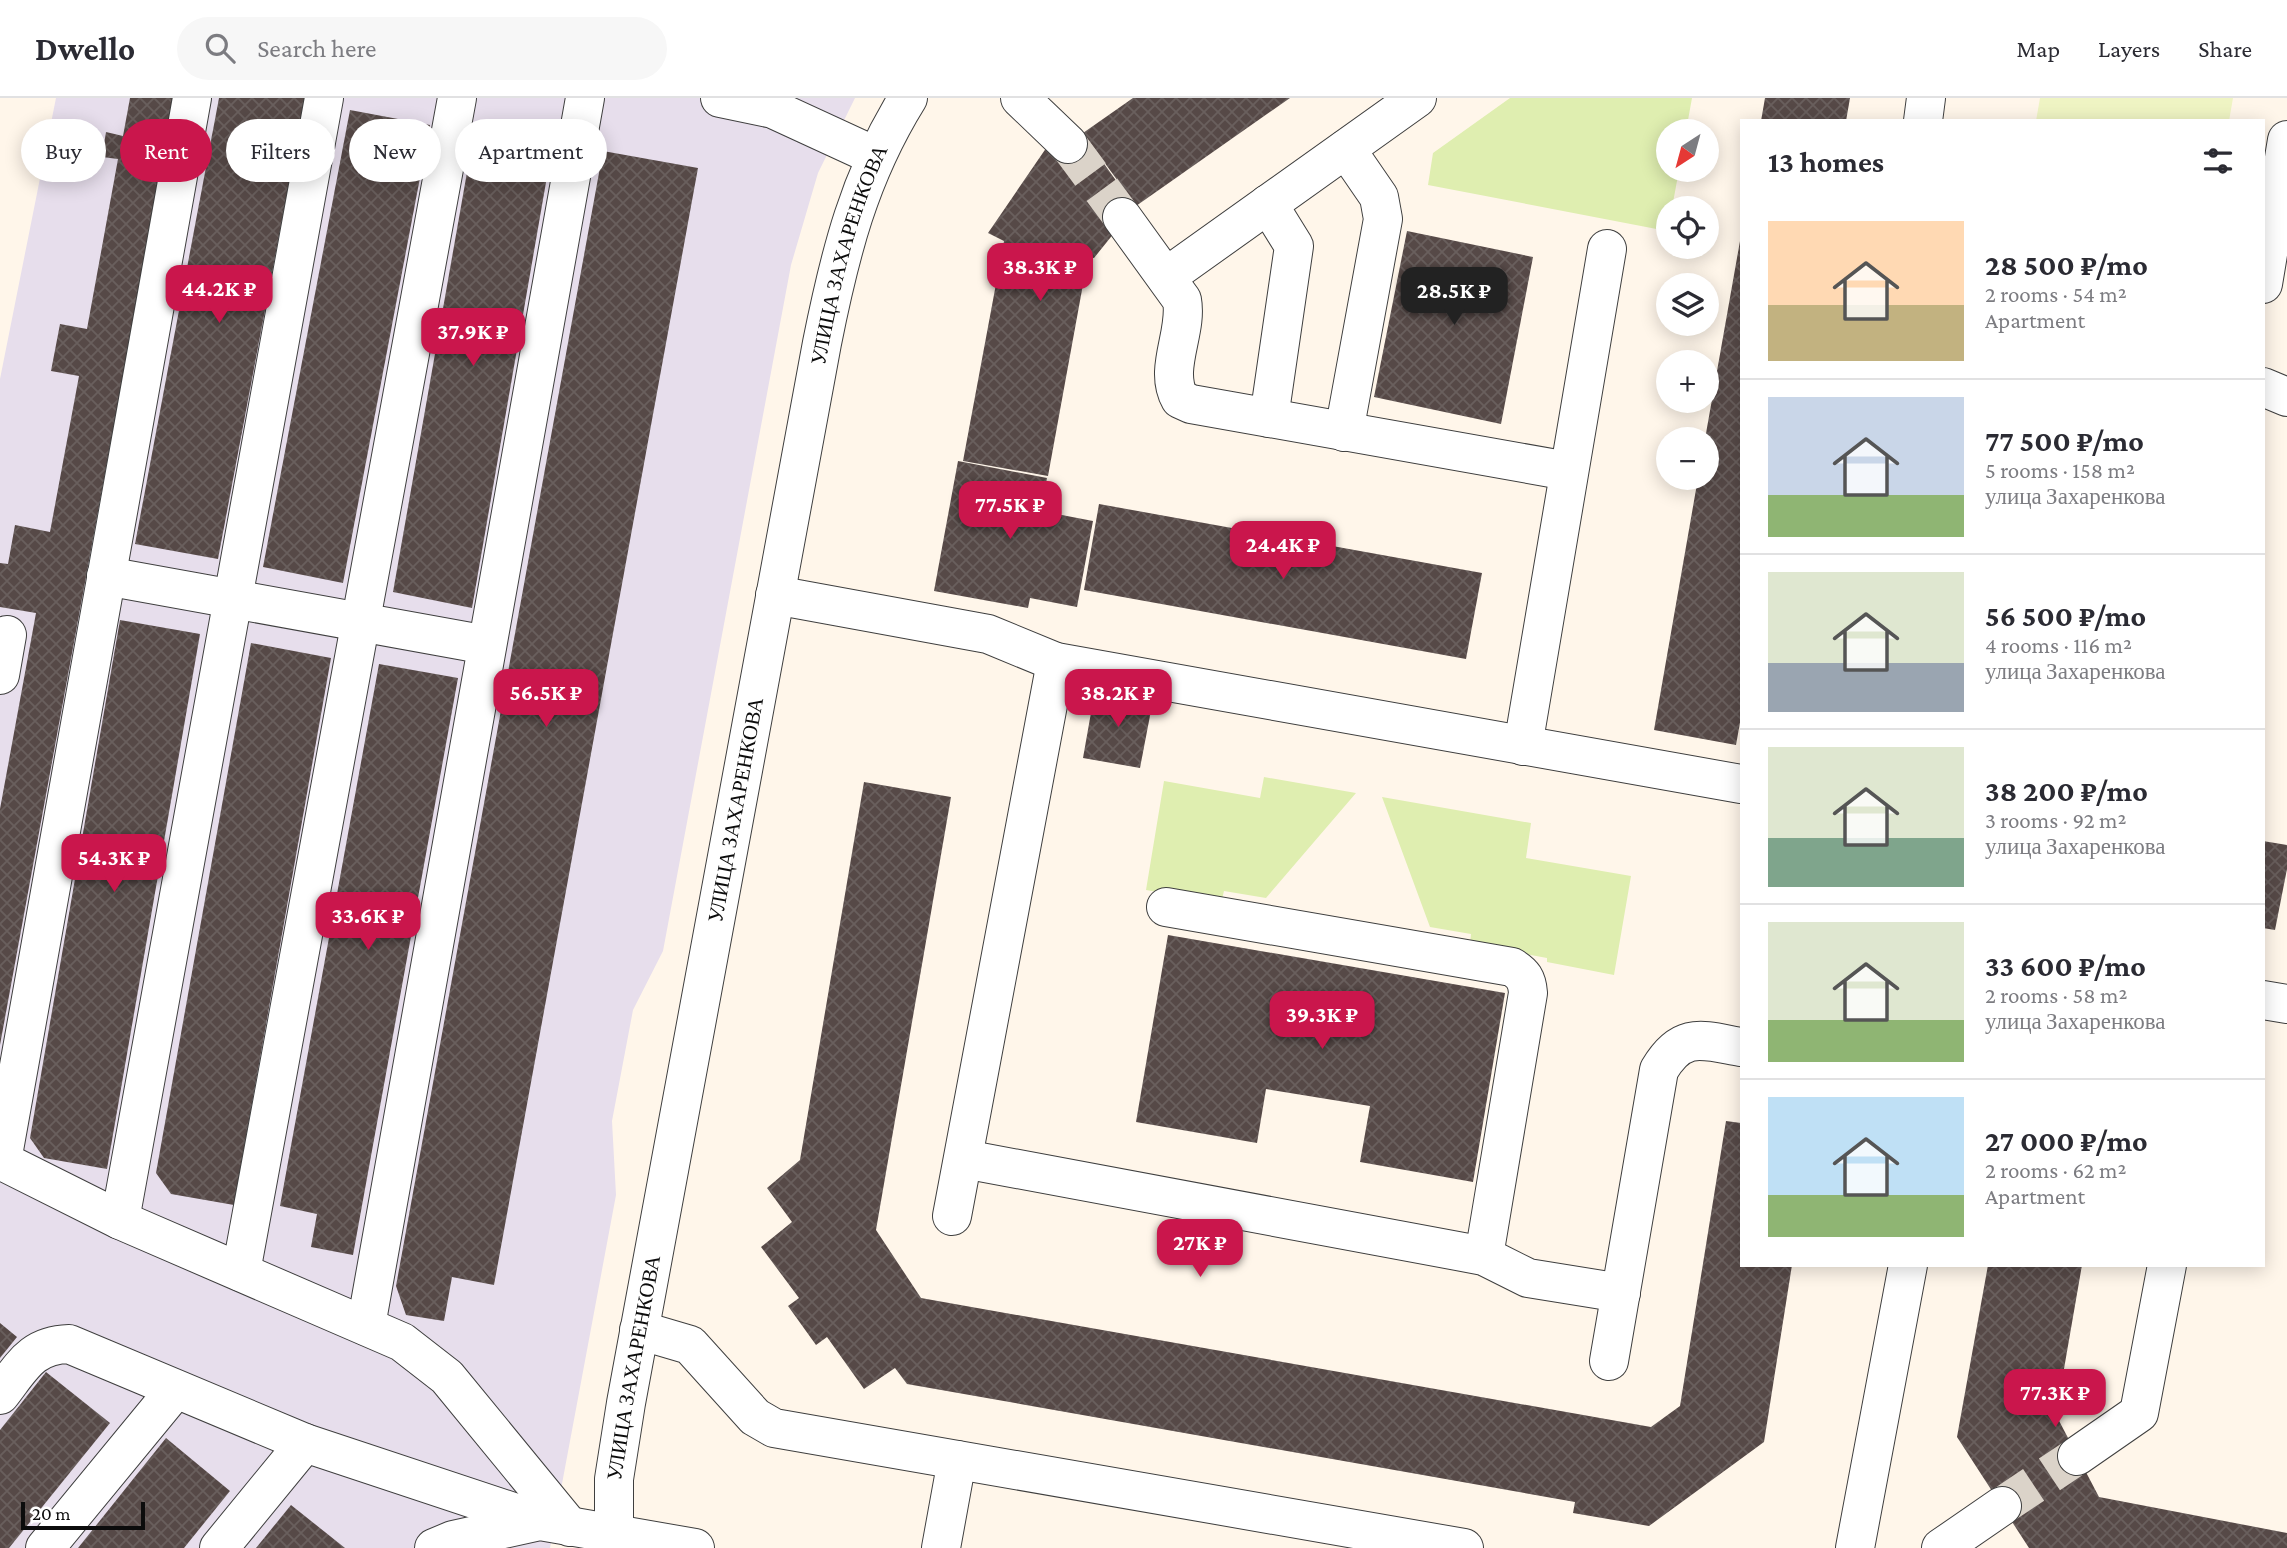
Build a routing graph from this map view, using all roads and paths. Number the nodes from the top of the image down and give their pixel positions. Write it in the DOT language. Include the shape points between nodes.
graph roads {
  1 [pos="192,98"];
  2 [pos="324,98"];
  3 [pos="457,98"];
  4 [pos="585,98"];
  5 [pos="720,98"];
  6 [pos="908,98"];
  7 [pos="1020,98"];
  8 [pos="1417,98"];
  9 [pos="1927,98"];
  10 [pos="1923,119"];
  11 [pos="2287,141"];
  12 [pos="1068,144"];
  13 [pos="1346,149"];
  14 [pos="874,156"];
  15 [pos="1268,204"];
  16 [pos="1122,216"];
  17 [pos="1607,249"];
  18 [pos="2265,273"];
  19 [pos="1166,277"];
  20 [pos="2265,388"];
  21 [pos="2287,397"];
  22 [pos="1269,418"];
  23 [pos="1344,432"];
  24 [pos="1568,471"];
  25 [pos="106,576"];
  26 [pos="775,596"];
  27 [pos="233,599"];
  28 [pos="361,622"];
  29 [pos="7,635"];
  30 [pos="487,645"];
  31 [pos="1056,662"];
  32 [pos="0,676"];
  33 [pos="1523,746"];
  34 [pos="1740,784"];
  35 [pos="1166,907"];
  36 [pos="2265,1000"];
  37 [pos="2287,1004"];
  38 [pos="1740,1047"];
  39 [pos="964,1159"];
  40 [pos="1,1161"];
  41 [pos="952,1216"];
  42 [pos="120,1220"];
  43 [pos="1484,1255"];
  44 [pos="1908,1267"];
  45 [pos="2167,1267"];
  46 [pos="242,1272"];
  47 [pos="1621,1293"];
  48 [pos="366,1326"];
  49 [pos="639,1330"];
  50 [pos="1609,1361"];
  51 [pos="175,1390"];
  52 [pos="0,1395"];
  53 [pos="305,1443"];
  54 [pos="2077,1456"];
  55 [pos="957,1460"];
  56 [pos="2002,1506"];
  57 [pos="555,1524"];
  58 [pos="613,1541"];
  59 [pos="45,1548"];
  60 [pos="219,1548"];
  61 [pos="434,1548"];
  62 [pos="695,1548"];
  63 [pos="942,1548"];
  64 [pos="1464,1548"];
  65 [pos="1855,1548"];
  66 [pos="1941,1548"];
  1 -- 25 [label="street"];
  2 -- 27 [label="street"];
  3 -- 28 [label="street"];
  4 -- 30 [label="street"];
  5 -- 14 [label="street" via="773,109"];
  6 -- 14 [label="street, УЛИЦА ЗАХАРЕНКОВА"];
  7 -- 12 [label="street"];
  8 -- 13 [label="street"];
  9 -- 10 [label="street"];
  11 -- 18 [label="street"];
  13 -- 15 [label="street"];
  13 -- 23 [label="street" via="1379,197 1383,219"];
  14 -- 26 [label="street, УЛИЦА ЗАХАРЕНКОВА" via="837,268"];
  15 -- 19 [label="street"];
  15 -- 22 [label="street" via="1294,246"];
  16 -- 19 [label="street"];
  17 -- 24 [label="street"];
  19 -- 22 [label="street" via="1182,300 1184,312 1173,377 1180,399"];
  20 -- 21 [label="street"];
  22 -- 23 [label="street"];
  23 -- 24 [label="street"];
  24 -- 33 [label="street"];
  25 -- 27 [label="street"];
  25 -- 40 [label="street"];
  26 -- 31 [label="street" via="988,634"];
  26 -- 49 [label="street, УЛИЦА ЗАХАРЕНКОВА"];
  27 -- 28 [label="street"];
  27 -- 42 [label="street"];
  28 -- 30 [label="street"];
  28 -- 46 [label="street"];
  29 -- 32 [label="street"];
  30 -- 48 [label="street"];
  31 -- 33 [label="street"];
  31 -- 39 [label="street"];
  33 -- 34 [label="street"];
  35 -- 43 [label="street" via="1512,967 1521,973 1528,993"];
  36 -- 37 [label="street"];
  38 -- 47 [label="street" via="1699,1039 1682,1043 1659,1070"];
  39 -- 41 [label="street"];
  39 -- 43 [label="street"];
  40 -- 42 [label="street"];
  42 -- 46 [label="street"];
  43 -- 47 [label="street" via="1528,1278"];
  44 -- 65 [label="street"];
  45 -- 54 [label="street" via="2140,1413"];
  46 -- 48 [label="street"];
  47 -- 50 [label="street"];
  48 -- 57 [label="street" via="402,1342 447,1377"];
  49 -- 55 [label="street" via="690,1345 763,1424"];
  49 -- 58 [label="street, УЛИЦА ЗАХАРЕНКОВА" via="617,1459"];
  51 -- 52 [label="street" via="69,1345 50,1345 32,1354"];
  51 -- 53 [label="street"];
  51 -- 59 [label="street"];
  53 -- 57 [label="street"];
  53 -- 60 [label="street"];
  55 -- 63 [label="street"];
  55 -- 64 [label="street"];
  56 -- 66 [label="street"];
  57 -- 58 [label="street"];
  57 -- 61 [label="street" via="453,1540"];
  58 -- 62 [label="street"];
}
